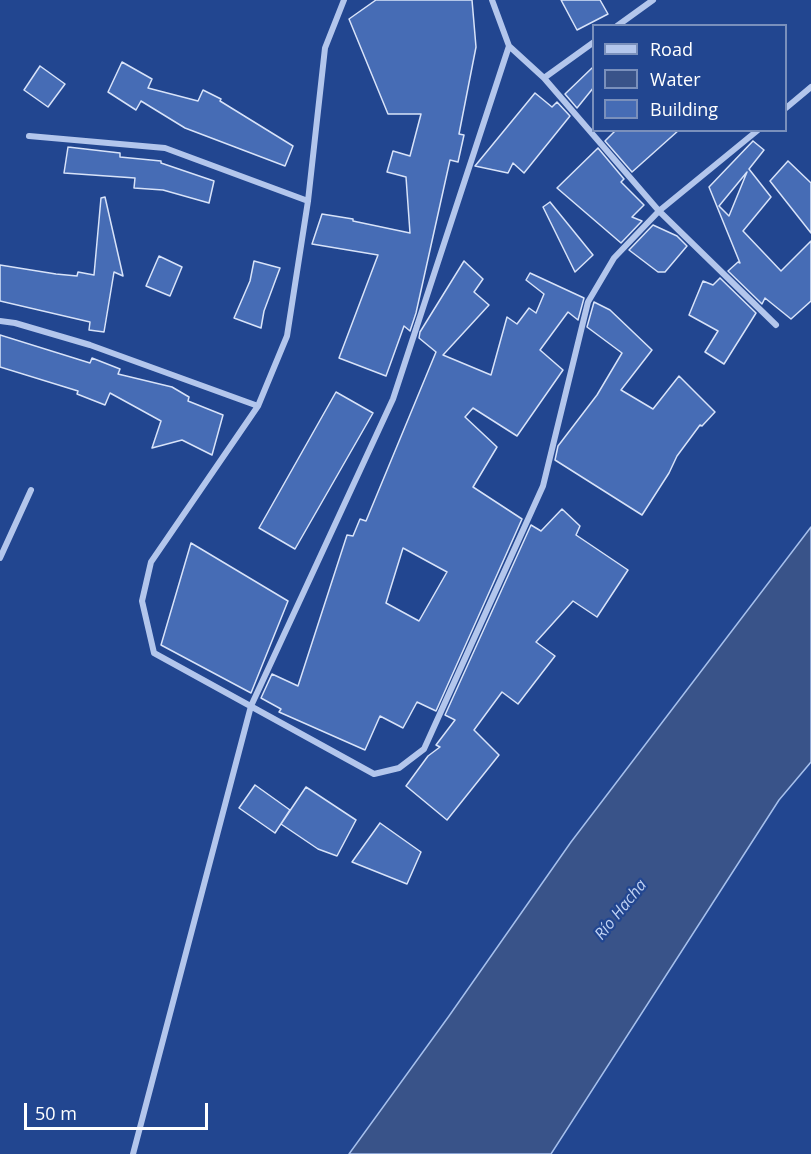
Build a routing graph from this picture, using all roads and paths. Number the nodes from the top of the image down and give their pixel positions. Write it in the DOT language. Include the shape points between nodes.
graph roads {
  1 [pos="344,0"];
  2 [pos="492,0"];
  3 [pos="653,0"];
  4 [pos="620,24"];
  5 [pos="592,43"];
  6 [pos="509,46"];
  7 [pos="544,78"];
  8 [pos="811,87"];
  9 [pos="787,107"];
  10 [pos="756,132"];
  11 [pos="29,136"];
  12 [pos="308,201"];
  13 [pos="659,211"];
  14 [pos="0,321"];
  15 [pos="776,325"];
  16 [pos="258,406"];
  17 [pos="31,490"];
  18 [pos="0,558"];
  19 [pos="251,706"];
  20 [pos="133,1154"];
  1 -- 12 [label="street" via="326,48"];
  2 -- 6 [label="street"];
  3 -- 4 [label="street"];
  5 -- 7 [label="street"];
  6 -- 7 [label="street"];
  6 -- 19 [label="street" via="393,399"];
  7 -- 13 [label="street"];
  8 -- 9 [label="street"];
  10 -- 13 [label="street"];
  11 -- 12 [label="street" via="165,148"];
  12 -- 16 [label="street" via="287,336"];
  13 -- 15 [label="street"];
  13 -- 19 [label="street" via="614,258 588,302 543,486 424,749 399,768 374,774"];
  14 -- 16 [label="street" via="90,345"];
  16 -- 19 [label="street" via="151,562 142,601 154,653"];
  17 -- 18 [label="street"];
  19 -- 20 [label="street"];
}
